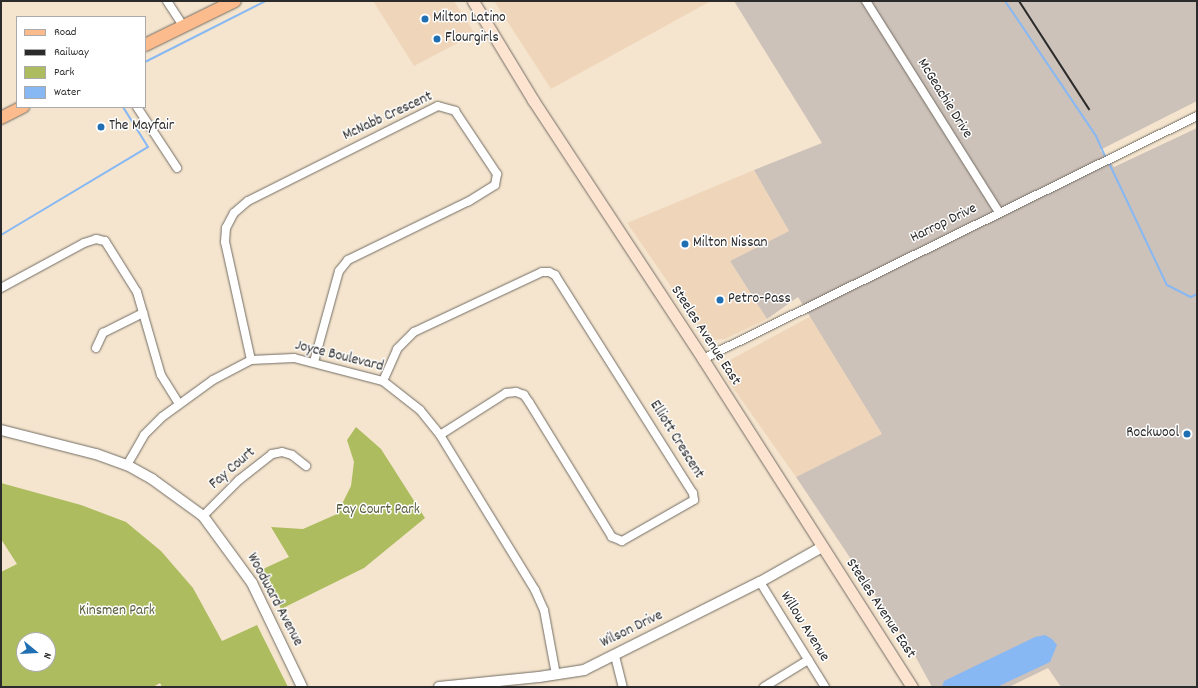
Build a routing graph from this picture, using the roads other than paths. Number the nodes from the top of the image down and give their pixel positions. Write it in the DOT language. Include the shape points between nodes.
graph roads {
  1 [pos="167,1"];
  2 [pos="235,1"];
  3 [pos="473,1"];
  4 [pos="866,1"];
  5 [pos="183,26"];
  6 [pos="146,45"];
  7 [pos="21,108"];
  8 [pos="138,108"];
  9 [pos="1197,116"];
  10 [pos="1,118"];
  11 [pos="177,168"];
  12 [pos="999,212"];
  13 [pos="1,288"];
  14 [pos="144,313"];
  15 [pos="96,348"];
  16 [pos="703,359"];
  17 [pos="251,360"];
  18 [pos="314,362"];
  19 [pos="383,381"];
  20 [pos="179,404"];
  21 [pos="1,430"];
  22 [pos="440,435"];
  23 [pos="127,465"];
  24 [pos="306,466"];
  25 [pos="203,516"];
  26 [pos="822,547"];
  27 [pos="760,582"];
  28 [pos="615,656"];
  29 [pos="808,660"];
  30 [pos="556,674"];
  31 [pos="302,687"];
  32 [pos="439,687"];
  33 [pos="623,687"];
  34 [pos="764,687"];
  35 [pos="825,687"];
  36 [pos="912,687"];
  1 -- 5 [label="street"];
  2 -- 5 [label="main road"];
  3 -- 16 [label="main road, Steeles Avenue East" via="532,100"];
  4 -- 12 [label="street, McGeachie Drive"];
  5 -- 6 [label="main road"];
  7 -- 10 [label="main road"];
  8 -- 11 [label="street"];
  9 -- 12 [label="street, Harrop Drive"];
  12 -- 16 [label="street, Harrop Drive"];
  13 -- 14 [label="street" via="84,243 101,240 113,250 137,292"];
  14 -- 15 [label="street" via="103,333"];
  14 -- 20 [label="street" via="161,375"];
  16 -- 26 [label="main road, Steeles Avenue East"];
  17 -- 18 [label="street, Joyce Boulevard" via="294,358"];
  17 -- 18 [label="street, McNabb Crescent" via="225,242 226,228 234,213 248,201 438,106 455,111 497,174 495,185 469,201 348,260 339,271"];
  17 -- 20 [label="street, Joyce Boulevard" via="213,380"];
  18 -- 19 [label="street, Joyce Boulevard"];
  19 -- 22 [label="street, Joyce Boulevard" via="420,410"];
  19 -- 22 [label="street, Elliott Crescent" via="397,349 414,332 542,272 549,272 554,275 681,473 693,493 694,500 622,541 612,537 529,402 524,395 516,392 506,393"];
  20 -- 23 [label="street, Joyce Boulevard" via="144,435"];
  21 -- 23 [label="street, Woodward Avenue" via="96,454"];
  22 -- 30 [label="street, Joyce Boulevard" via="535,590 544,610"];
  23 -- 25 [label="street, Woodward Avenue" via="152,479"];
  24 -- 25 [label="street, Fay Court" via="292,455 282,452 272,454 239,480"];
  25 -- 31 [label="street, Woodward Avenue" via="252,583"];
  26 -- 27 [label="street, Wilson Drive"];
  26 -- 36 [label="main road, Steeles Avenue East"];
  27 -- 28 [label="street, Wilson Drive"];
  27 -- 29 [label="street, Willow Avenue"];
  28 -- 30 [label="street, Wilson Drive" via="584,670"];
  28 -- 33 [label="street"];
  29 -- 34 [label="street"];
  29 -- 35 [label="street, Willow Avenue"];
  30 -- 32 [label="street, Wilson Drive"];
}
